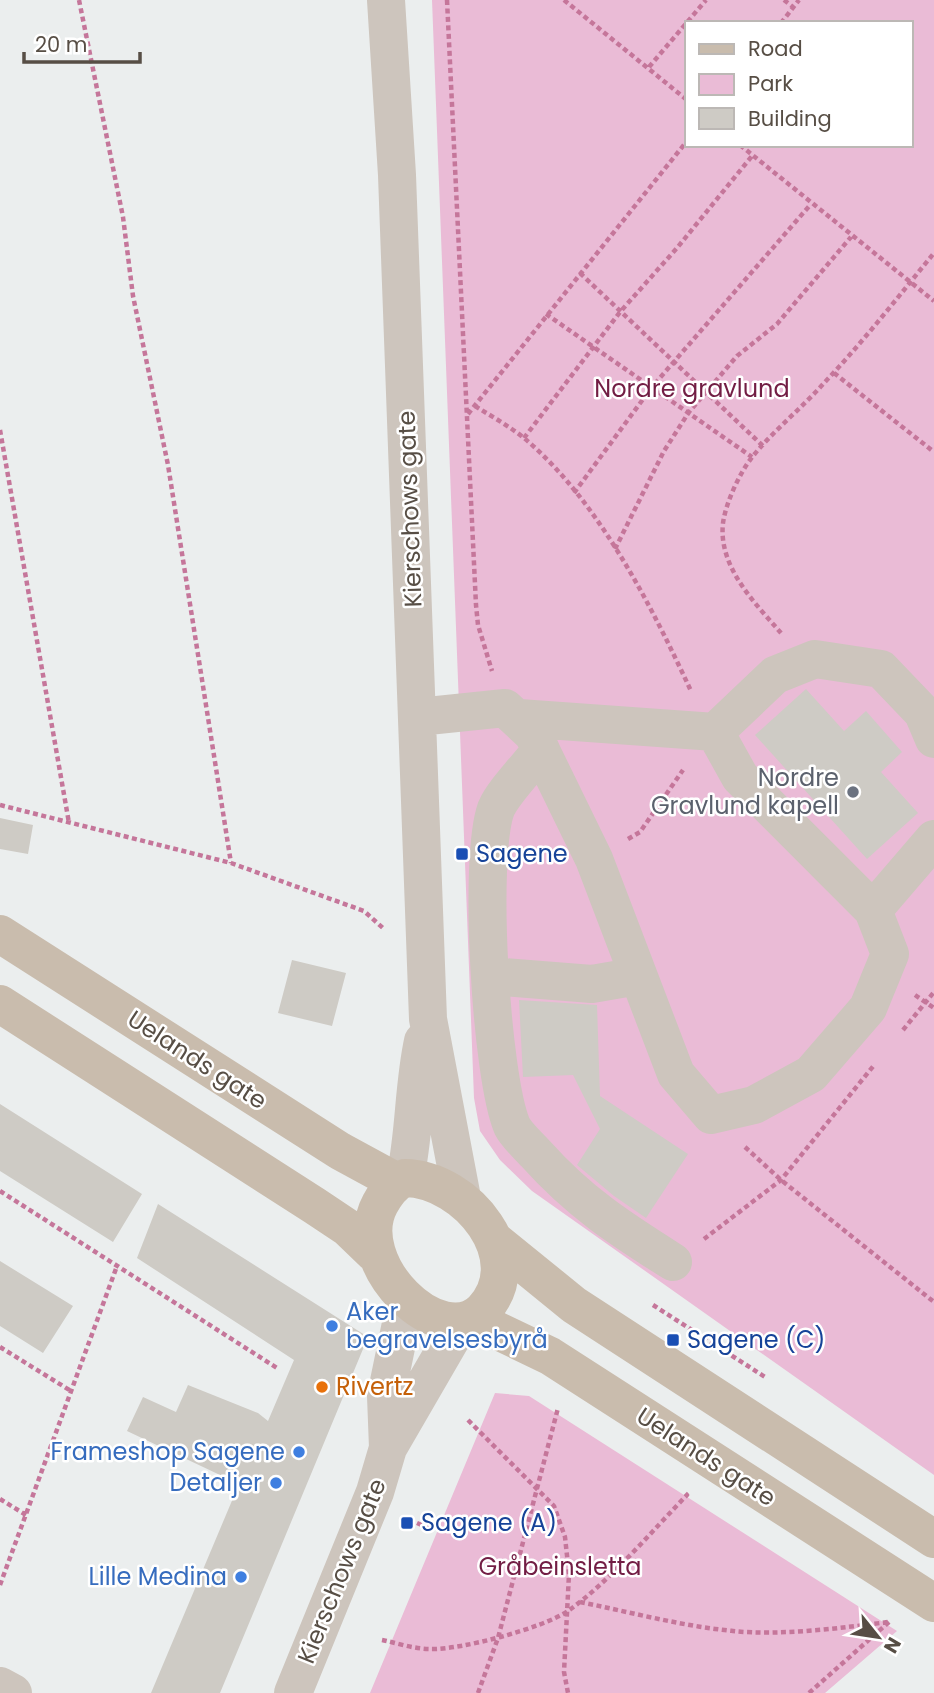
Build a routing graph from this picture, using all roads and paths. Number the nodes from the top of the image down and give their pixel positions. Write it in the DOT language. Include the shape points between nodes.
graph roads {
  1 [pos="79,0"];
  2 [pos="386,0"];
  3 [pos="706,0"];
  4 [pos="784,0"];
  5 [pos="799,0"];
  6 [pos="448,1"];
  7 [pos="567,1"];
  8 [pos="793,7"];
  9 [pos="688,21"];
  10 [pos="782,21"];
  11 [pos="685,25"];
  12 [pos="649,67"];
  13 [pos="685,98"];
  14 [pos="685,143"];
  15 [pos="742,147"];
  16 [pos="752,156"];
  17 [pos="811,204"];
  18 [pos="851,237"];
  19 [pos="934,253"];
  20 [pos="580,273"];
  21 [pos="910,282"];
  22 [pos="934,301"];
  23 [pos="620,312"];
  24 [pos="546,314"];
  25 [pos="593,348"];
  26 [pos="674,361"];
  27 [pos="834,373"];
  28 [pos="652,387"];
  29 [pos="706,393"];
  30 [pos="475,405"];
  31 [pos="689,412"];
  32 [pos="468,415"];
  33 [pos="0,430"];
  34 [pos="524,438"];
  35 [pos="763,446"];
  36 [pos="934,452"];
  37 [pos="752,457"];
  38 [pos="574,493"];
  39 [pos="615,549"];
  40 [pos="814,659"];
  41 [pos="512,713"];
  42 [pos="418,717"];
  43 [pos="708,731"];
  44 [pos="934,739"];
  45 [pos="541,750"];
  46 [pos="0,805"];
  47 [pos="69,824"];
  48 [pos="934,839"];
  49 [pos="594,859"];
  50 [pos="230,863"];
  51 [pos="873,910"];
  52 [pos="0,934"];
  53 [pos="390,934"];
  54 [pos="491,976"];
  55 [pos="638,976"];
  56 [pos="934,992"];
  57 [pos="0,1004"];
  58 [pos="428,1019"];
  59 [pos="900,1033"];
  60 [pos="883,1054"];
  61 [pos="711,1115"];
  62 [pos="401,1180"];
  63 [pos="781,1180"];
  64 [pos="0,1191"];
  65 [pos="462,1198"];
  66 [pos="494,1240"];
  67 [pos="374,1252"];
  68 [pos="673,1262"];
  69 [pos="117,1266"];
  70 [pos="406,1299"];
  71 [pos="934,1302"];
  72 [pos="653,1305"];
  73 [pos="467,1320"];
  74 [pos="0,1347"];
  75 [pos="276,1368"];
  76 [pos="765,1377"];
  77 [pos="71,1391"];
  78 [pos="558,1407"];
  79 [pos="468,1420"];
  80 [pos="388,1448"];
  81 [pos="535,1488"];
  82 [pos="687,1495"];
  83 [pos="0,1499"];
  84 [pos="26,1515"];
  85 [pos="417,1523"];
  86 [pos="428,1528"];
  87 [pos="934,1539"];
  88 [pos="0,1585"];
  89 [pos="580,1601"];
  90 [pos="934,1603"];
  91 [pos="566,1613"];
  92 [pos="498,1638"];
  93 [pos="382,1640"];
  94 [pos="0,1686"];
  95 [pos="13,1693"];
  96 [pos="293,1693"];
  97 [pos="478,1693"];
  98 [pos="568,1693"];
  99 [pos="809,1693"];
  1 -- 50 [label="path" via="168,465"];
  2 -- 42 [label="street, Kierschows gate"];
  3 -- 9 [label="path"];
  4 -- 8 [label="path"];
  5 -- 8 [label="path"];
  6 -- 32 [label="path"];
  7 -- 12 [label="path"];
  8 -- 10 [label="path"];
  11 -- 12 [label="path"];
  12 -- 13 [label="path"];
  14 -- 20 [label="path"];
  15 -- 16 [label="path"];
  16 -- 17 [label="path"];
  16 -- 23 [label="path"];
  17 -- 18 [label="path"];
  17 -- 26 [label="path"];
  18 -- 21 [label="path"];
  18 -- 29 [label="path" via="777,324 737,356"];
  19 -- 21 [label="path"];
  20 -- 23 [label="path"];
  20 -- 24 [label="path"];
  21 -- 22 [label="path"];
  21 -- 27 [label="path"];
  23 -- 25 [label="path"];
  23 -- 26 [label="path"];
  24 -- 25 [label="path"];
  24 -- 30 [label="path"];
  25 -- 28 [label="path"];
  25 -- 34 [label="path"];
  26 -- 28 [label="path"];
  26 -- 29 [label="path"];
  27 -- 35 [label="path"];
  27 -- 36 [label="path"];
  28 -- 31 [label="path"];
  28 -- 38 [label="path"];
  29 -- 31 [label="path"];
  29 -- 35 [label="path"];
  30 -- 32 [label="path"];
  30 -- 34 [label="path"];
  31 -- 37 [label="path"];
  31 -- 39 [label="path"];
  32 -- 41 [label="path" via="478,625"];
  33 -- 47 [label="path"];
  34 -- 38 [label="path"];
  35 -- 37 [label="path"];
  37 -- 40 [label="path" via="733,491 723,524 726,554 742,588 792,646"];
  38 -- 39 [label="path"];
  39 -- 43 [label="path" via="666,636"];
  40 -- 43 [label="street" via="775,675"];
  40 -- 44 [label="street" via="881,669 923,713"];
  41 -- 42 [label="street"];
  41 -- 43 [label="street"];
  41 -- 45 [label="street" via="533,734"];
  42 -- 58 [label="street, Kierschows gate"];
  43 -- 49 [label="path" via="640,831"];
  43 -- 51 [label="street" via="740,777"];
  45 -- 49 [label="street"];
  45 -- 54 [label="street" via="496,807 487,846"];
  46 -- 47 [label="path"];
  47 -- 50 [label="path"];
  48 -- 51 [label="street"];
  49 -- 55 [label="street"];
  50 -- 53 [label="path" via="364,911"];
  51 -- 61 [label="street" via="890,954 868,1008 811,1074 754,1105"];
  52 -- 62 [label="main road, Uelands gate" via="340,1152"];
  54 -- 55 [label="street" via="592,984"];
  54 -- 68 [label="street" via="500,1082 513,1128 562,1183 602,1218"];
  55 -- 61 [label="street" via="676,1074"];
  56 -- 59 [label="path"];
  57 -- 67 [label="main road, Uelands gate" via="315,1206"];
  58 -- 62 [label="street, Kierschows gate" via="417,1066 412,1145"];
  58 -- 65 [label="street, Kierschows gate"];
  60 -- 63 [label="path"];
  61 -- 63 [label="path"];
  62 -- 65 [label="main road, Uelands gate" via="436,1184"];
  62 -- 67 [label="main road" via="373,1217"];
  63 -- 68 [label="path"];
  63 -- 71 [label="path"];
  64 -- 69 [label="path"];
  65 -- 66 [label="main road, Uelands gate"];
  66 -- 73 [label="main road, Uelands gate" via="496,1287 486,1306"];
  66 -- 87 [label="main road, Uelands gate" via="573,1305"];
  67 -- 70 [label="main road, Uelands gate"];
  69 -- 75 [label="path"];
  69 -- 77 [label="path"];
  70 -- 73 [label="main road, Uelands gate" via="443,1320"];
  70 -- 80 [label="street, Kierschows gate" via="386,1396"];
  72 -- 76 [label="path"];
  73 -- 80 [label="street, Kierschows gate"];
  73 -- 90 [label="main road, Uelands gate" via="550,1356"];
  74 -- 77 [label="path"];
  77 -- 84 [label="path"];
  78 -- 81 [label="path"];
  79 -- 81 [label="path"];
  80 -- 96 [label="street, Kierschows gate" via="375,1492"];
  81 -- 91 [label="path" via="554,1506 565,1537 569,1574"];
  81 -- 92 [label="path"];
  82 -- 89 [label="path"];
  83 -- 84 [label="path"];
  84 -- 88 [label="path"];
  85 -- 86 [label="path"];
  89 -- 91 [label="path"];
  89 -- 99 [label="path" via="736,1632 889,1622"];
  91 -- 92 [label="path"];
  91 -- 98 [label="path"];
  92 -- 93 [label="path" via="430,1649"];
  92 -- 97 [label="path"];
  94 -- 95 [label="street"];
}
